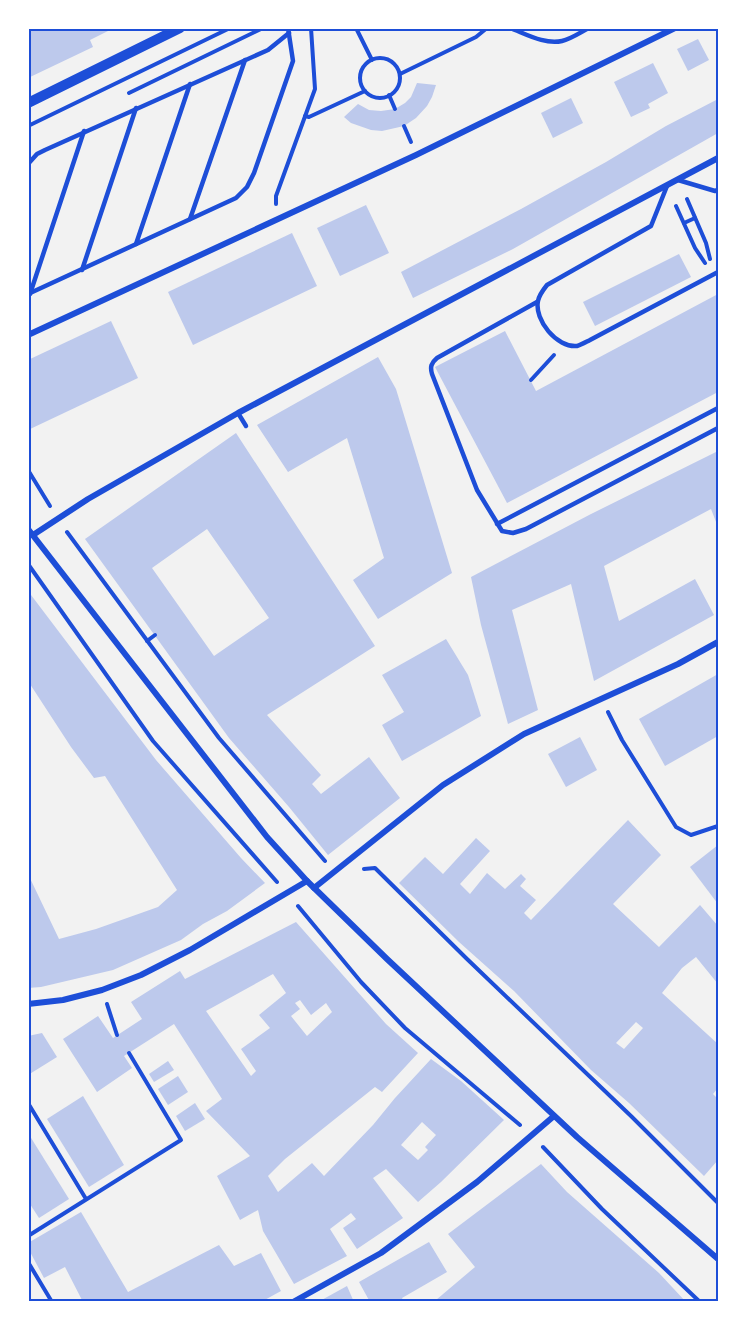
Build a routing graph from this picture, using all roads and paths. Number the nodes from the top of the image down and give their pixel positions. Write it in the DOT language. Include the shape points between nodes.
graph roads {
  1 [pos="180,28"];
  2 [pos="230,28"];
  3 [pos="263,28"];
  4 [pos="311,28"];
  5 [pos="356,28"];
  6 [pos="487,28"];
  7 [pos="510,28"];
  8 [pos="589,28"];
  9 [pos="675,28"];
  10 [pos="289,31"];
  11 [pos="245,60"];
  12 [pos="372,60"];
  13 [pos="400,74"];
  14 [pos="190,84"];
  15 [pos="365,91"];
  16 [pos="129,93"];
  17 [pos="389,95"];
  18 [pos="28,103"];
  19 [pos="136,108"];
  20 [pos="395,109"];
  21 [pos="305,116"];
  22 [pos="28,126"];
  23 [pos="84,131"];
  24 [pos="718,158"];
  25 [pos="28,164"];
  26 [pos="678,180"];
  27 [pos="667,186"];
  28 [pos="718,190"];
  29 [pos="190,219"];
  30 [pos="274,221"];
  31 [pos="706,243"];
  32 [pos="136,244"];
  33 [pos="695,248"];
  34 [pos="82,270"];
  35 [pos="718,272"];
  36 [pos="29,294"];
  37 [pos="537,302"];
  38 [pos="28,335"];
  39 [pos="565,344"];
  40 [pos="531,380"];
  41 [pos="718,408"];
  42 [pos="238,413"];
  43 [pos="246,426"];
  44 [pos="718,428"];
  45 [pos="28,470"];
  46 [pos="57,519"];
  47 [pos="496,524"];
  48 [pos="31,532"];
  49 [pos="28,564"];
  50 [pos="155,635"];
  51 [pos="147,641"];
  52 [pos="718,642"];
  53 [pos="601,699"];
  54 [pos="718,826"];
  55 [pos="335,871"];
  56 [pos="307,881"];
  57 [pos="314,888"];
  58 [pos="287,893"];
  59 [pos="102,990"];
  60 [pos="28,1004"];
  61 [pos="117,1035"];
  62 [pos="129,1053"];
  63 [pos="28,1103"];
  64 [pos="554,1116"];
  65 [pos="532,1135"];
  66 [pos="86,1199"];
  67 [pos="718,1203"];
  68 [pos="28,1236"];
  69 [pos="718,1259"];
  70 [pos="28,1262"];
  71 [pos="52,1302"];
  72 [pos="293,1302"];
  73 [pos="700,1302"];
  1 -- 18 [label="street"];
  2 -- 22 [label="path"];
  3 -- 16 [label="path"];
  4 -- 21 [label="path" via="315,89"];
  5 -- 12 [label="path"];
  6 -- 13 [label="path"];
  7 -- 8 [label="lane" via="549,41 562,41"];
  9 -- 30 [label="street"];
  10 -- 11 [label="lane" via="268,50"];
  10 -- 29 [label="lane" via="293,61 254,174 236,198"];
  11 -- 14 [label="lane"];
  11 -- 29 [label="lane"];
  12 -- 13 [label="path" via="389,60"];
  12 -- 15 [label="path" via="360,76"];
  13 -- 17 [label="path" via="398,86"];
  14 -- 19 [label="lane"];
  14 -- 32 [label="lane"];
  15 -- 17 [label="path" via="377,97"];
  15 -- 21 [label="path"];
  17 -- 20 [label="path"];
  19 -- 23 [label="lane"];
  19 -- 34 [label="lane"];
  21 -- 30 [label="path" via="276,196"];
  23 -- 25 [label="lane" via="37,154"];
  23 -- 36 [label="lane"];
  24 -- 26 [label="street"];
  26 -- 27 [label="street"];
  26 -- 28 [label="lane"];
  27 -- 37 [label="lane" via="651,226 548,285"];
  27 -- 42 [label="street"];
  29 -- 32 [label="lane"];
  30 -- 38 [label="street"];
  31 -- 33 [label="path" via="694,216 683,221"];
  32 -- 34 [label="lane"];
  34 -- 36 [label="lane"];
  35 -- 39 [label="lane" via="590,340 576,346"];
  37 -- 39 [label="lane" via="537,310 553,338"];
  37 -- 47 [label="lane" via="437,358 430,367 477,490"];
  39 -- 40 [label="path"];
  41 -- 47 [label="lane"];
  42 -- 43 [label="lane"];
  42 -- 46 [label="street"];
  44 -- 47 [label="lane" via="526,529 513,533 502,531"];
  45 -- 46 [label="path"];
  46 -- 48 [label="street"];
  46 -- 51 [label="path"];
  48 -- 56 [label="street" via="267,837"];
  49 -- 58 [label="path" via="153,741"];
  50 -- 51 [label="path"];
  51 -- 55 [label="path" via="219,738"];
  52 -- 53 [label="street"];
  53 -- 54 [label="path" via="676,826 691,835"];
  53 -- 55 [label="street" via="524,734 443,785"];
  55 -- 57 [label="street"];
  55 -- 67 [label="path" via="375,868"];
  56 -- 57 [label="street"];
  56 -- 58 [label="street"];
  57 -- 64 [label="street"];
  58 -- 59 [label="street" via="190,950"];
  58 -- 65 [label="path" via="405,1028"];
  59 -- 60 [label="street"];
  59 -- 61 [label="path"];
  62 -- 66 [label="path" via="181,1140"];
  63 -- 66 [label="path"];
  64 -- 65 [label="street"];
  64 -- 69 [label="street"];
  65 -- 72 [label="street" via="477,1182 381,1252"];
  65 -- 73 [label="path" via="602,1209"];
  66 -- 68 [label="path"];
  70 -- 71 [label="path"];
}
